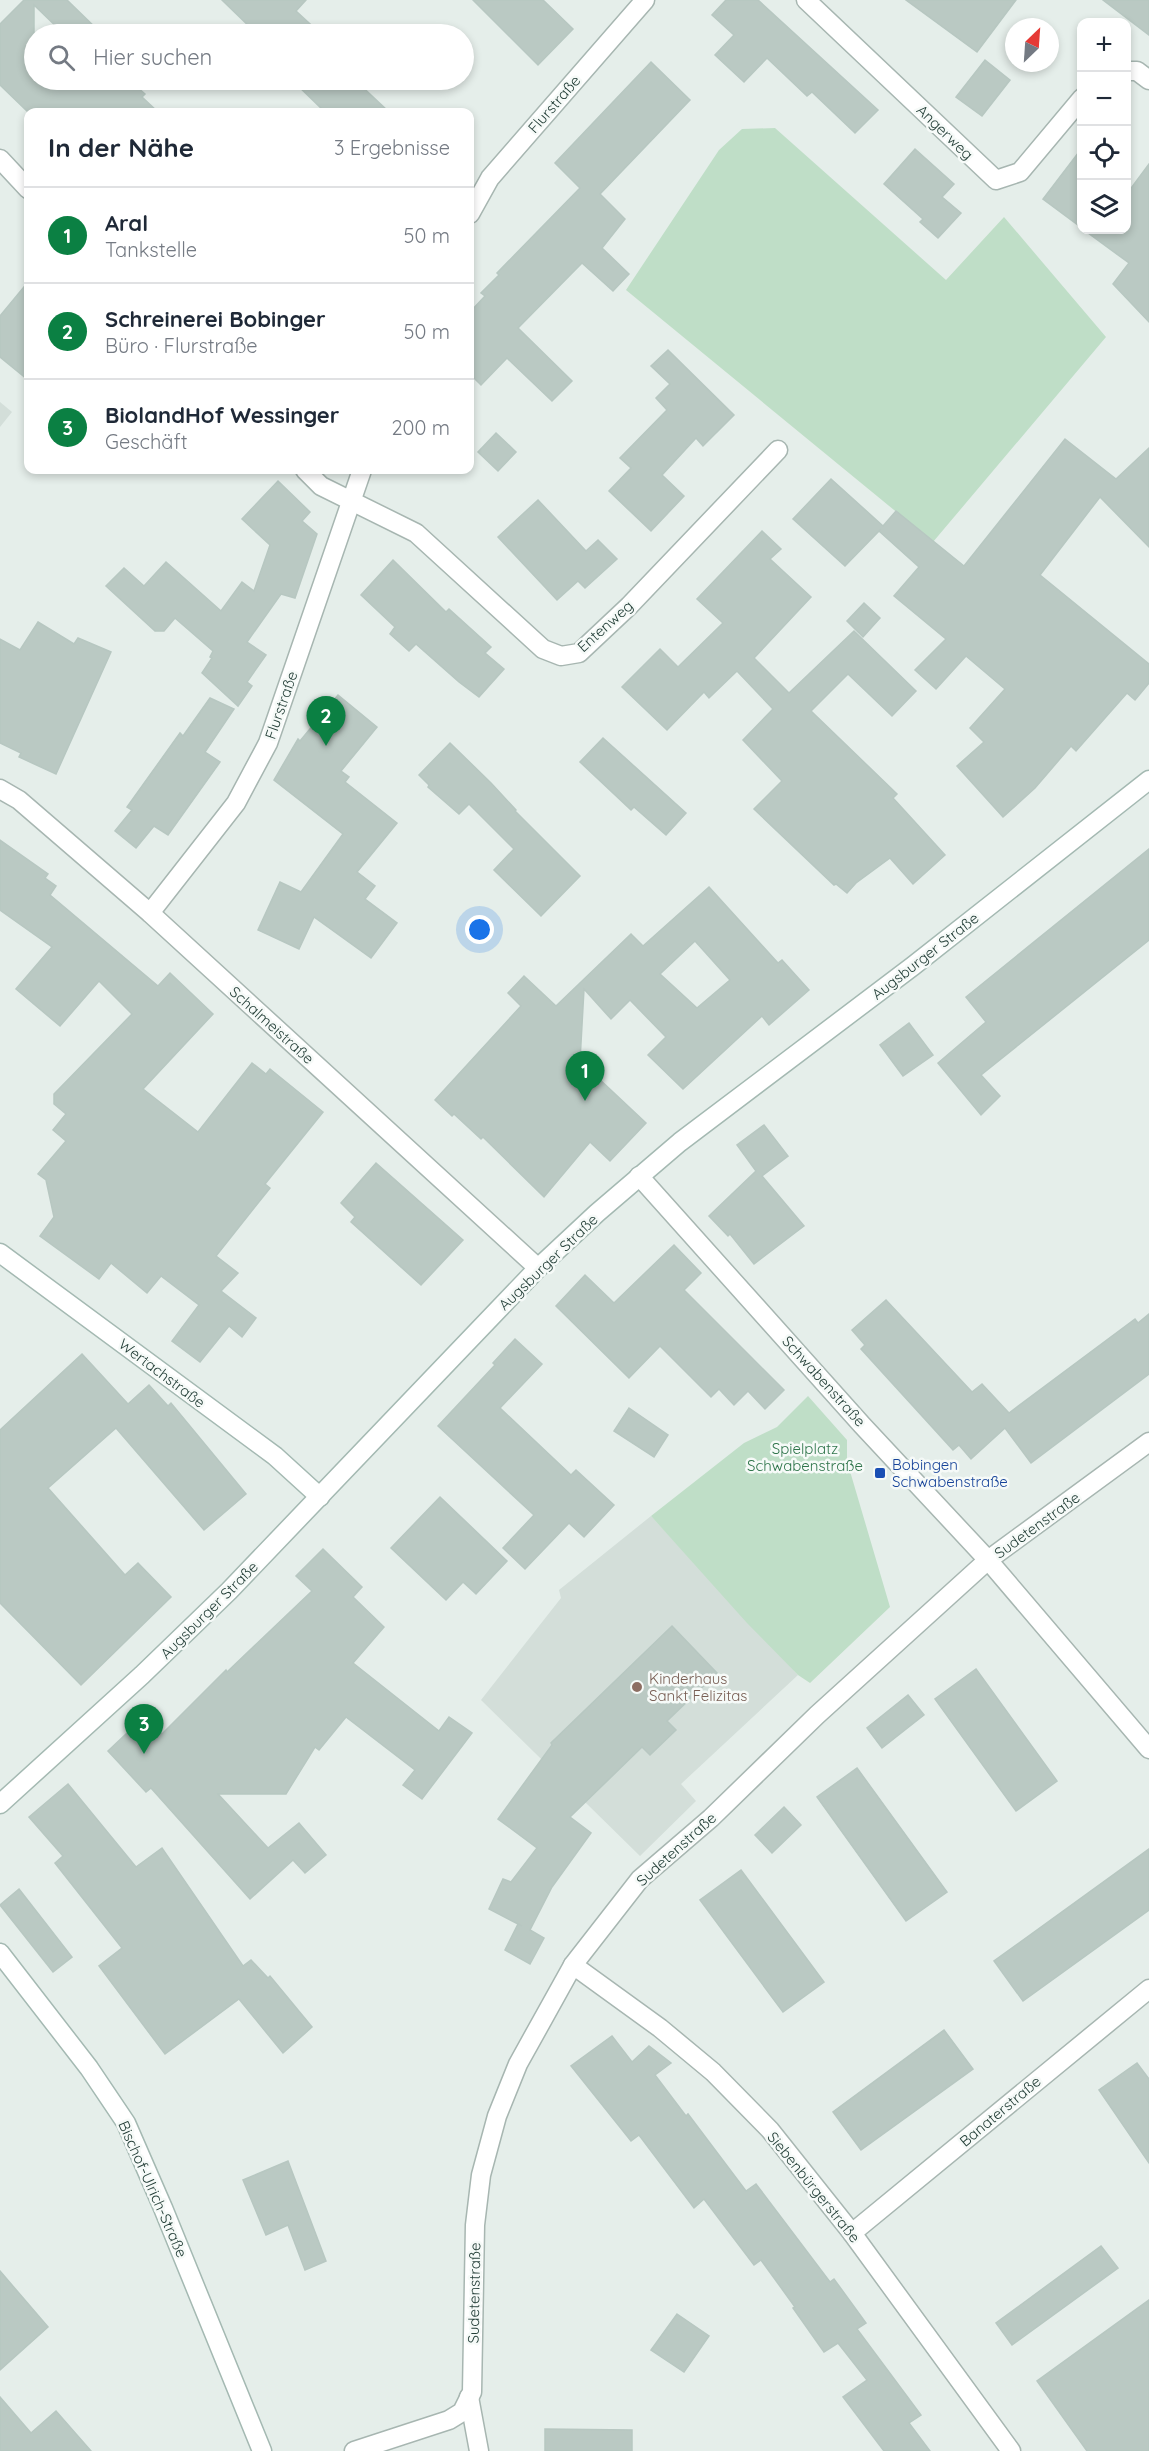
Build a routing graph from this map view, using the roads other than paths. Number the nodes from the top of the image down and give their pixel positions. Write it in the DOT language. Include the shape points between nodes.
graph roads {
  1 [pos="645,0"];
  2 [pos="806,0"];
  3 [pos="1131,70"];
  4 [pos="1149,80"];
  5 [pos="1077,104"];
  6 [pos="0,159"];
  7 [pos="24,185"];
  8 [pos="474,207"];
  9 [pos="778,450"];
  10 [pos="309,474"];
  11 [pos="360,474"];
  12 [pos="350,501"];
  13 [pos="1149,780"];
  14 [pos="0,789"];
  15 [pos="150,913"];
  16 [pos="639,1176"];
  17 [pos="0,1253"];
  18 [pos="538,1268"];
  19 [pos="1149,1442"];
  20 [pos="320,1497"];
  21 [pos="988,1560"];
  22 [pos="1149,1749"];
  23 [pos="0,1804"];
  24 [pos="0,1953"];
  25 [pos="573,1965"];
  26 [pos="1149,1989"];
  27 [pos="852,2233"];
  28 [pos="465,2405"];
  29 [pos="262,2451"];
  30 [pos="354,2451"];
  31 [pos="479,2451"];
  32 [pos="1011,2451"];
  1 -- 8 [label="street, Flurstraße" via="490,178"];
  2 -- 5 [label="street, Angerweg" via="996,180 1020,171"];
  3 -- 4 [label="street"];
  6 -- 7 [label="street"];
  9 -- 12 [label="street, Entenweg" via="629,606 579,653 561,656 543,649 416,533"];
  10 -- 12 [label="street, Entenweg" via="321,486"];
  11 -- 12 [label="street, Flurstraße"];
  12 -- 15 [label="street, Flurstraße" via="268,743 236,803"];
  13 -- 16 [label="street, Augsburger Straße"];
  14 -- 15 [label="street, Schalmeistraße" via="20,800"];
  15 -- 18 [label="street, Schalmeistraße"];
  16 -- 18 [label="street, Augsburger Straße"];
  16 -- 21 [label="street, Schwabenstraße"];
  17 -- 20 [label="street, Wertachstraße" via="275,1456"];
  18 -- 20 [label="street, Augsburger Straße"];
  19 -- 21 [label="street, Sudetenstraße"];
  20 -- 23 [label="street, Augsburger Straße" via="181,1638"];
  21 -- 22 [label="street, Schwabenstraße"];
  21 -- 25 [label="street, Sudetenstraße" via="817,1714 711,1818 640,1879"];
  24 -- 29 [label="street, Bischof-Ulrich-Straße" via="89,2068 126,2123"];
  25 -- 27 [label="street, Siebenbürgerstraße" via="713,2072 770,2130"];
  25 -- 28 [label="street, Sudetenstraße" via="518,2064 497,2116 481,2175 475,2225 471,2392"];
  26 -- 27 [label="street, Banaterstraße"];
  27 -- 32 [label="street, Siebenbürgerstraße"];
  28 -- 30 [label="street" via="449,2420"];
  28 -- 31 [label="street, Sudetenstraße"];
}
